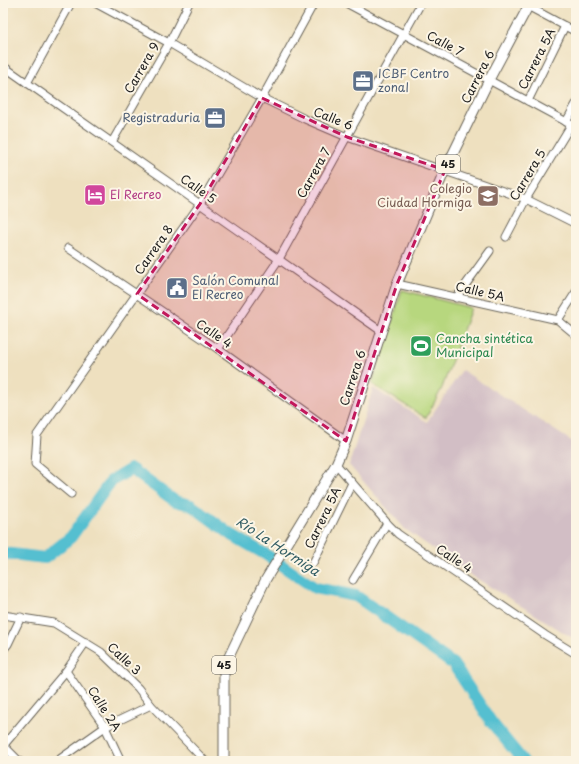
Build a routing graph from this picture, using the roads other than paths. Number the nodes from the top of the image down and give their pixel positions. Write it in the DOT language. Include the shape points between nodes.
graph roads {
  1 [pos="71,3"];
  2 [pos="95,3"];
  3 [pos="189,3"];
  4 [pos="314,3"];
  5 [pos="346,3"];
  6 [pos="421,3"];
  7 [pos="527,4"];
  8 [pos="565,26"];
  9 [pos="576,32"];
  10 [pos="404,34"];
  11 [pos="169,43"];
  12 [pos="3,66"];
  13 [pos="489,80"];
  14 [pos="27,83"];
  15 [pos="262,98"];
  16 [pos="528,101"];
  17 [pos="576,104"];
  18 [pos="571,125"];
  19 [pos="347,137"];
  20 [pos="112,142"];
  21 [pos="445,170"];
  22 [pos="526,199"];
  23 [pos="200,204"];
  24 [pos="576,224"];
  25 [pos="506,237"];
  26 [pos="68,248"];
  27 [pos="490,251"];
  28 [pos="279,259"];
  29 [pos="397,284"];
  30 [pos="576,292"];
  31 [pos="137,294"];
  32 [pos="456,298"];
  33 [pos="558,320"];
  34 [pos="381,331"];
  35 [pos="576,335"];
  36 [pos="218,349"];
  37 [pos="346,441"];
  38 [pos="336,464"];
  39 [pos="352,483"];
  40 [pos="71,494"];
  41 [pos="387,523"];
  42 [pos="314,563"];
  43 [pos="353,580"];
  44 [pos="3,615"];
  45 [pos="21,617"];
  46 [pos="86,642"];
  47 [pos="3,650"];
  48 [pos="575,653"];
  49 [pos="66,671"];
  50 [pos="151,705"];
  51 [pos="105,728"];
  52 [pos="3,745"];
  53 [pos="19,761"];
  54 [pos="57,761"];
  55 [pos="121,761"];
  56 [pos="205,761"];
  57 [pos="224,761"];
  1 -- 14 [label="street"];
  2 -- 11 [label="street, Calle 6"];
  3 -- 11 [label="street, Carrera 9"];
  4 -- 15 [label="street, Carrera 8"];
  5 -- 10 [label="street, Calle 7"];
  6 -- 10 [label="street, Carrera 7"];
  7 -- 8 [label="street"];
  7 -- 13 [label="main road, Carrera 6 / 45"];
  8 -- 9 [label="street"];
  8 -- 16 [label="street, Carrera 5A"];
  10 -- 13 [label="street, Calle 7"];
  10 -- 19 [label="street, Carrera 7"];
  11 -- 15 [label="street, Calle 6"];
  11 -- 20 [label="street, Carrera 9"];
  12 -- 14 [label="street, Calle 5"];
  13 -- 16 [label="street, Calle 7"];
  13 -- 21 [label="main road, Carrera 6 / 45"];
  14 -- 20 [label="street, Calle 5"];
  15 -- 19 [label="street, Calle 6"];
  15 -- 23 [label="street, Carrera 8"];
  16 -- 18 [label="street, Calle 7"];
  17 -- 18 [label="street, Carrera 5"];
  18 -- 22 [label="street, Carrera 5"];
  19 -- 21 [label="street, Calle 6"];
  19 -- 28 [label="street, Carrera 7"];
  20 -- 23 [label="street, Calle 5"];
  21 -- 22 [label="street, Calle 6"];
  21 -- 29 [label="main road, Carrera 6 / 45"];
  22 -- 24 [label="street, Calle 6"];
  22 -- 25 [label="street, Carrera 5"];
  23 -- 28 [label="street, Calle 5"];
  23 -- 31 [label="street, Carrera 8"];
  26 -- 31 [label="street, Calle 4"];
  27 -- 32 [label="street"];
  28 -- 34 [label="street, Calle 5"];
  28 -- 36 [label="street, Carrera 7"];
  29 -- 32 [label="street, Calle 5A"];
  29 -- 34 [label="main road, Carrera 6 / 45"];
  30 -- 33 [label="street"];
  31 -- 36 [label="street, Calle 4"];
  31 -- 40 [label="street, Carrera 8" via="37,435 35,464"];
  32 -- 33 [label="street, Calle 5A"];
  33 -- 35 [label="street"];
  34 -- 37 [label="main road, Carrera 6 / 45"];
  36 -- 37 [label="street, Calle 4"];
  37 -- 38 [label="main road, Carrera 6 / 45"];
  38 -- 39 [label="street, Calle 4"];
  38 -- 57 [label="main road, Carrera 6 / 45" via="266,579 224,667"];
  39 -- 41 [label="street, Calle 4"];
  39 -- 42 [label="street, Carrera 5A"];
  41 -- 43 [label="street"];
  41 -- 48 [label="street, Calle 4" via="398,534"];
  44 -- 45 [label="street, Calle 3"];
  45 -- 46 [label="street, Calle 3" via="54,623"];
  45 -- 47 [label="street"];
  46 -- 49 [label="street"];
  46 -- 50 [label="street, Calle 3" via="108,658"];
  49 -- 51 [label="street, Calle 2A"];
  49 -- 52 [label="street"];
  50 -- 51 [label="street"];
  50 -- 56 [label="street, Calle 3"];
  51 -- 54 [label="street"];
  51 -- 55 [label="street, Calle 2A"];
  52 -- 53 [label="street"];
}
